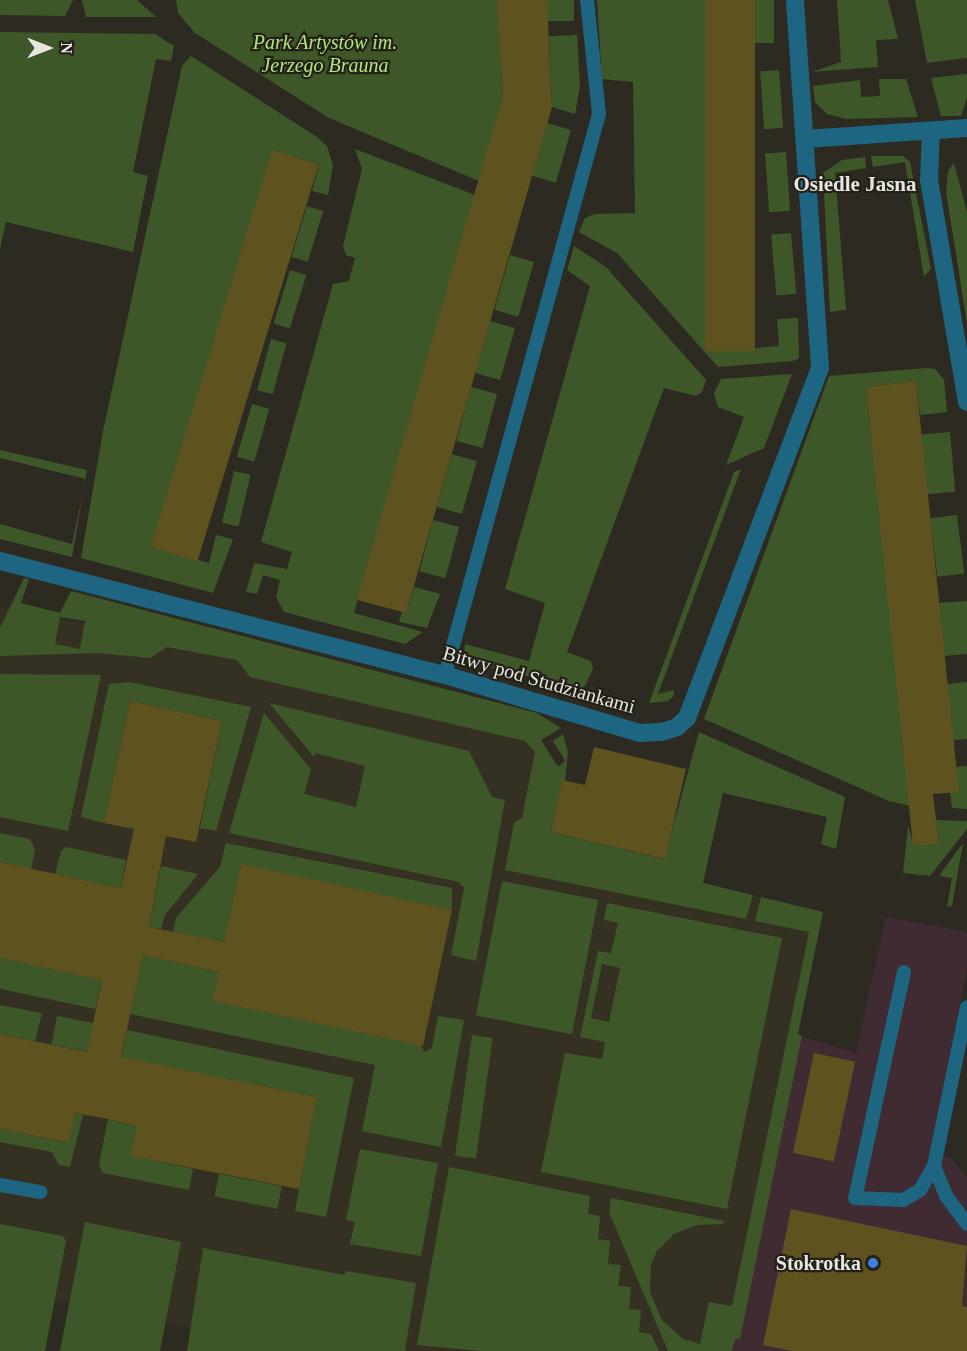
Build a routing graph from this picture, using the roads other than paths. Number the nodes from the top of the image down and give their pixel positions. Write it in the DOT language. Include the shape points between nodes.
graph roads {
  1 [pos="587,0"];
  2 [pos="795,0"];
  3 [pos="967,128"];
  4 [pos="932,131"];
  5 [pos="805,139"];
  6 [pos="967,402"];
  7 [pos="0,561"];
  8 [pos="445,675"];
  9 [pos="904,972"];
  10 [pos="967,1007"];
  11 [pos="934,1166"];
  12 [pos="0,1185"];
  13 [pos="40,1192"];
  14 [pos="967,1224"];
  1 -- 8 [label="lane" via="599,114"];
  2 -- 5 [label="street, Bitwy pod Studziankami"];
  3 -- 4 [label="street"];
  4 -- 5 [label="street"];
  4 -- 6 [label="street" via="929,180"];
  5 -- 8 [label="street, Bitwy pod Studziankami" via="820,368 687,718 662,732 640,733"];
  7 -- 8 [label="street, Bitwy pod Studziankami"];
  9 -- 11 [label="lane" via="855,1198 903,1200 920,1190"];
  10 -- 11 [label="lane"];
  11 -- 14 [label="lane" via="946,1196"];
  12 -- 13 [label="lane"];
}
